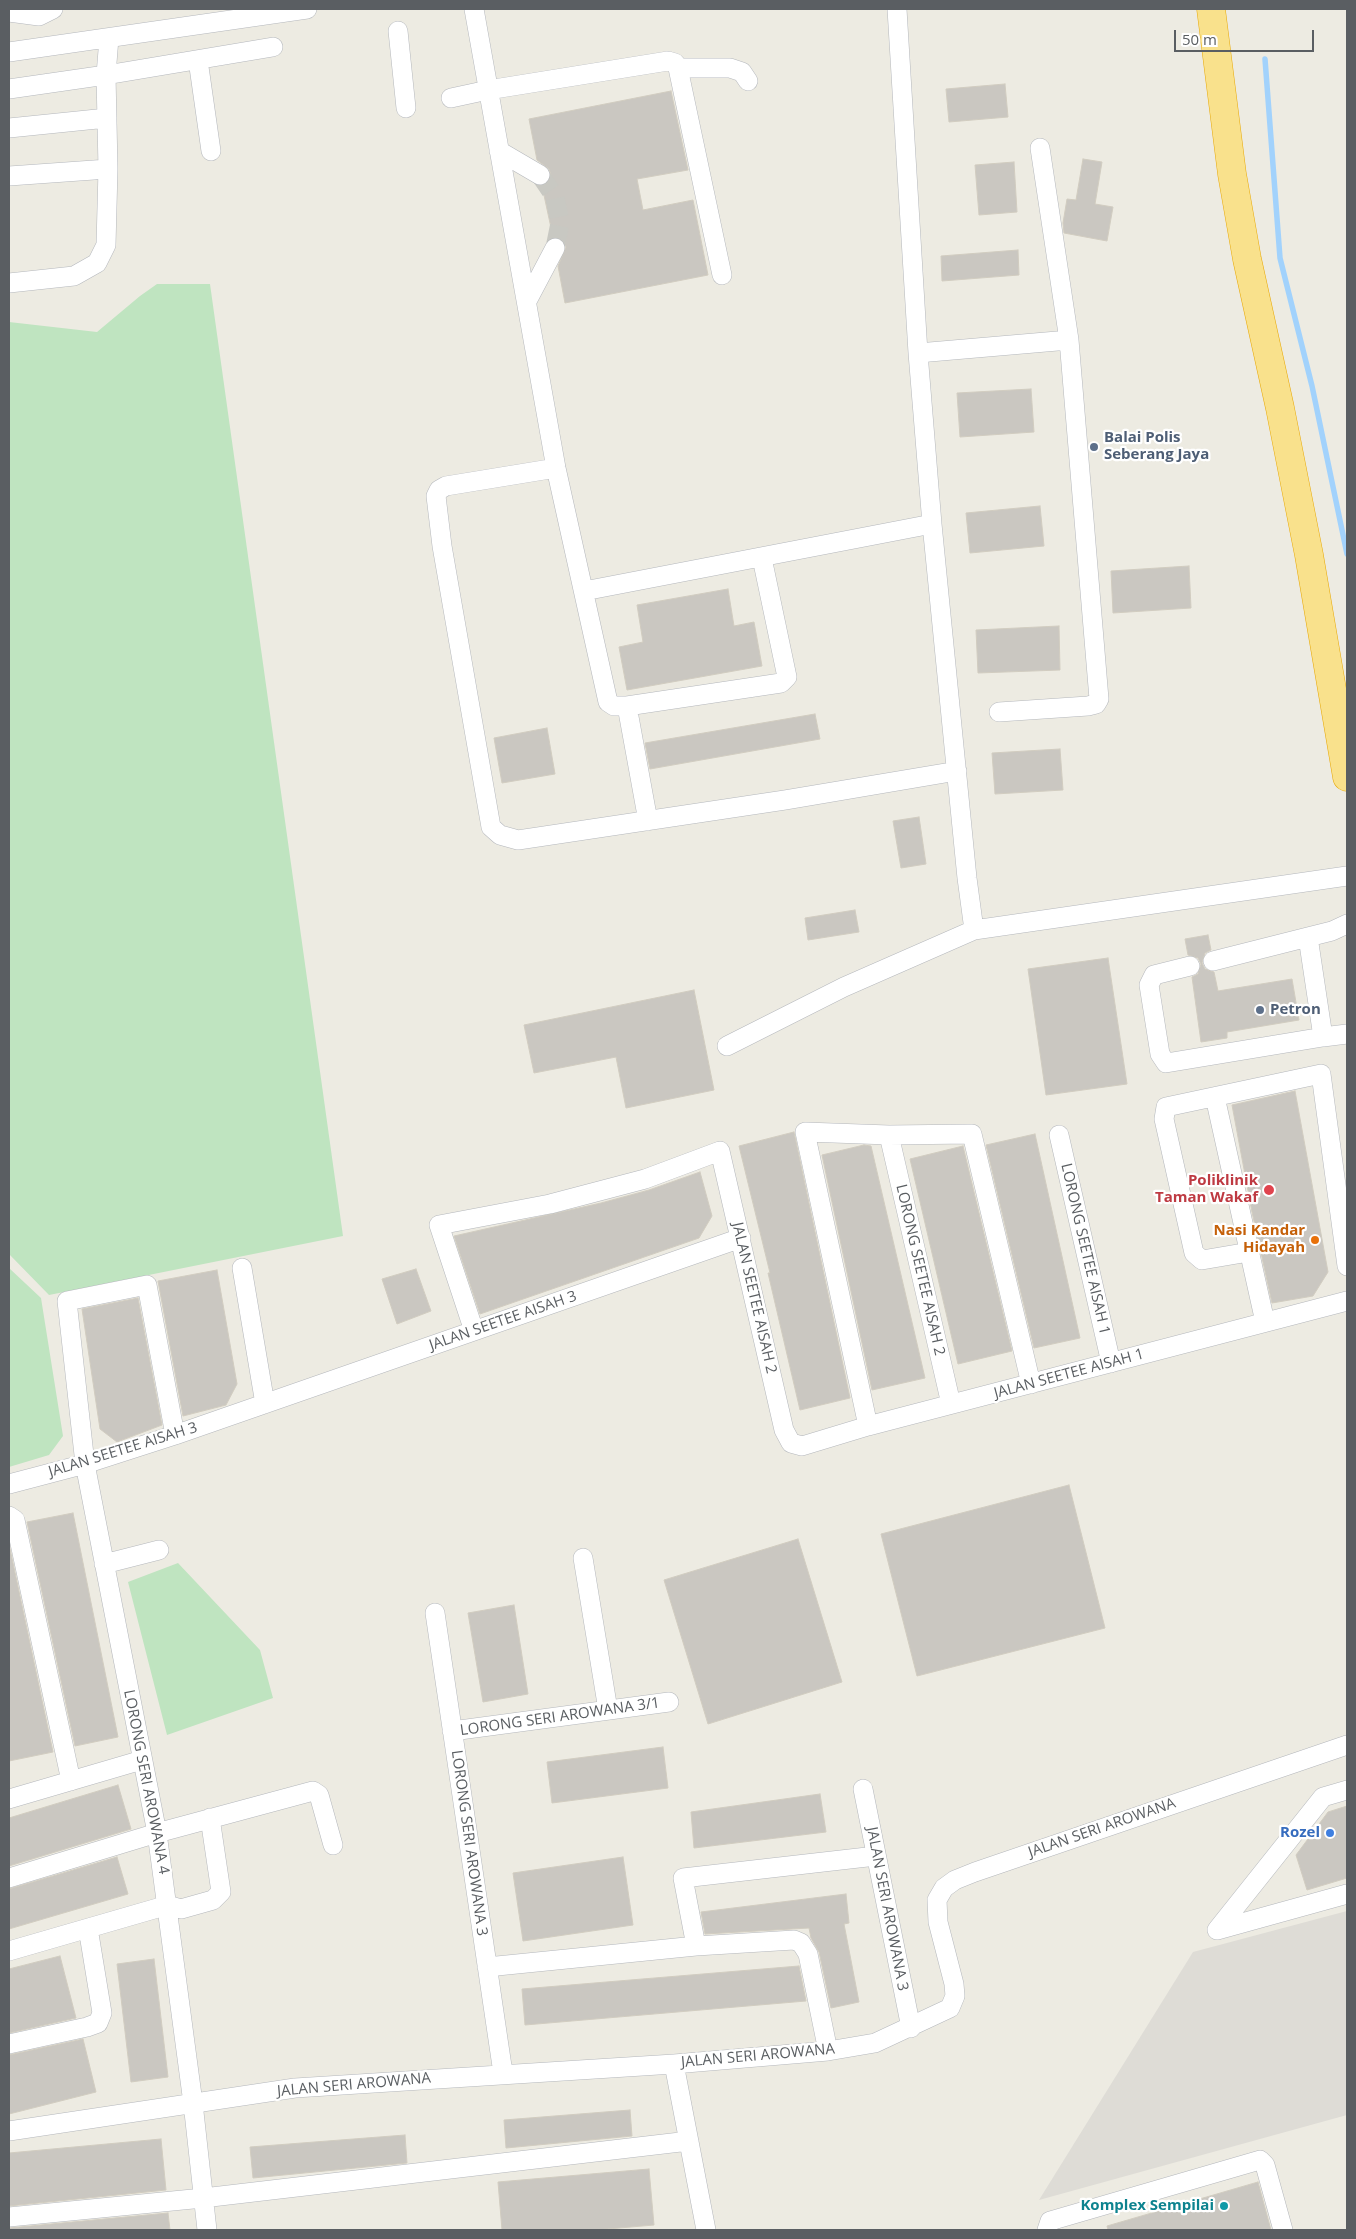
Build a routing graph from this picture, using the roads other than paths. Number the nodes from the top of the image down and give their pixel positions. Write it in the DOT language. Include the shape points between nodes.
graph roads {
  1 [pos="52,9"];
  2 [pos="307,9"];
  3 [pos="474,9"];
  4 [pos="897,9"];
  5 [pos="9,12"];
  6 [pos="1210,14"];
  7 [pos="398,30"];
  8 [pos="109,38"];
  9 [pos="273,46"];
  10 [pos="9,52"];
  11 [pos="198,60"];
  12 [pos="678,68"];
  13 [pos="106,75"];
  14 [pos="748,81"];
  15 [pos="9,89"];
  16 [pos="488,90"];
  17 [pos="451,98"];
  18 [pos="406,108"];
  19 [pos="107,118"];
  20 [pos="9,128"];
  21 [pos="1040,148"];
  22 [pos="211,151"];
  23 [pos="499,151"];
  24 [pos="108,169"];
  25 [pos="540,175"];
  26 [pos="9,176"];
  27 [pos="555,248"];
  28 [pos="722,275"];
  29 [pos="9,283"];
  30 [pos="527,301"];
  31 [pos="1069,340"];
  32 [pos="918,353"];
  33 [pos="556,468"];
  34 [pos="932,524"];
  35 [pos="762,558"];
  36 [pos="584,591"];
  37 [pos="627,706"];
  38 [pos="999,712"];
  39 [pos="956,771"];
  40 [pos="1347,777"];
  41 [pos="648,821"];
  42 [pos="1347,876"];
  43 [pos="1347,924"];
  44 [pos="974,930"];
  45 [pos="1308,937"];
  46 [pos="1212,961"];
  47 [pos="1190,966"];
  48 [pos="1347,1034"];
  49 [pos="1323,1037"];
  50 [pos="727,1046"];
  51 [pos="1216,1097"];
  52 [pos="889,1135"];
  53 [pos="1059,1135"];
  54 [pos="741,1238"];
  55 [pos="1249,1252"];
  56 [pos="1347,1266"];
  57 [pos="242,1268"];
  58 [pos="1347,1301"];
  59 [pos="1265,1322"];
  60 [pos="474,1331"];
  61 [pos="1111,1363"];
  62 [pos="1031,1384"];
  63 [pos="265,1404"];
  64 [pos="951,1404"];
  65 [pos="868,1426"];
  66 [pos="175,1435"];
  67 [pos="791,1443"];
  68 [pos="85,1464"];
  69 [pos="9,1484"];
  70 [pos="9,1516"];
  71 [pos="159,1550"];
  72 [pos="583,1558"];
  73 [pos="104,1564"];
  74 [pos="435,1614"];
  75 [pos="669,1702"];
  76 [pos="608,1710"];
  77 [pos="452,1731"];
  78 [pos="1347,1745"];
  79 [pos="142,1760"];
  80 [pos="71,1781"];
  81 [pos="863,1789"];
  82 [pos="1347,1790"];
  83 [pos="9,1799"];
  84 [pos="210,1818"];
  85 [pos="158,1833"];
  86 [pos="333,1845"];
  87 [pos="876,1856"];
  88 [pos="9,1878"];
  89 [pos="1347,1894"];
  90 [pos="168,1905"];
  91 [pos="88,1928"];
  92 [pos="696,1946"];
  93 [pos="9,1951"];
  94 [pos="487,1967"];
  95 [pos="911,2028"];
  96 [pos="9,2044"];
  97 [pos="828,2051"];
  98 [pos="674,2064"];
  99 [pos="503,2073"];
  100 [pos="193,2103"];
  101 [pos="9,2131"];
  102 [pos="689,2142"];
  103 [pos="203,2198"];
  104 [pos="9,2217"];
  105 [pos="206,2230"];
  106 [pos="706,2230"];
  107 [pos="1047,2230"];
  108 [pos="1283,2230"];
  1 -- 5 [label="street" via="39,16"];
  2 -- 8 [label="street"];
  3 -- 16 [label="street"];
  4 -- 32 [label="street"];
  6 -- 40 [label="highway" via="1245,250 1303,526"];
  7 -- 18 [label="street"];
  8 -- 10 [label="street"];
  8 -- 13 [label="street"];
  9 -- 11 [label="street"];
  11 -- 13 [label="street"];
  11 -- 22 [label="street"];
  12 -- 14 [label="street" via="730,68 742,72"];
  12 -- 16 [label="street" via="668,61"];
  12 -- 28 [label="street"];
  13 -- 15 [label="street"];
  13 -- 19 [label="street"];
  16 -- 17 [label="street"];
  16 -- 23 [label="street"];
  19 -- 20 [label="street"];
  19 -- 24 [label="street"];
  21 -- 31 [label="street"];
  23 -- 25 [label="street"];
  23 -- 30 [label="street"];
  24 -- 26 [label="street"];
  24 -- 29 [label="street" via="106,245 97,263 74,276"];
  27 -- 30 [label="street"];
  30 -- 33 [label="street"];
  31 -- 32 [label="street"];
  31 -- 38 [label="street" via="1099,699 1096,704 1088,706"];
  32 -- 34 [label="street"];
  33 -- 36 [label="street"];
  33 -- 41 [label="street" via="446,486 436,496 491,827 500,835 518,840"];
  34 -- 35 [label="street"];
  34 -- 39 [label="street"];
  35 -- 36 [label="street"];
  35 -- 37 [label="street" via="787,677 781,683"];
  36 -- 37 [label="street" via="608,702 614,706"];
  37 -- 41 [label="street"];
  39 -- 41 [label="street"];
  39 -- 44 [label="street"];
  42 -- 44 [label="street"];
  43 -- 45 [label="street"];
  44 -- 50 [label="street" via="844,987"];
  45 -- 46 [label="street"];
  45 -- 49 [label="street"];
  47 -- 49 [label="street" via="1154,975 1149,985 1160,1054 1166,1063"];
  48 -- 49 [label="street"];
  51 -- 55 [label="street"];
  51 -- 55 [label="street" via="1166,1107 1164,1119 1194,1253 1202,1260"];
  51 -- 56 [label="street" via="1321,1074"];
  52 -- 62 [label="street" via="972,1134"];
  52 -- 64 [label="street, LORONG SEETEE AISAH 2"];
  52 -- 65 [label="street" via="805,1132"];
  53 -- 61 [label="street, LORONG SEETEE AISAH 1"];
  54 -- 60 [label="street, JALAN SEETEE AISAH 3"];
  54 -- 60 [label="street, JALAN SEETEE AISAH 2" via="720,1151 645,1180 560,1202 439,1226"];
  54 -- 67 [label="street, JALAN SEETEE AISAH 2" via="784,1430"];
  55 -- 59 [label="street"];
  57 -- 63 [label="street"];
  58 -- 59 [label="street, JALAN SEETEE AISAH 1"];
  59 -- 61 [label="street, JALAN SEETEE AISAH 1"];
  60 -- 63 [label="street, JALAN SEETEE AISAH 3"];
  61 -- 62 [label="street, JALAN SEETEE AISAH 1"];
  62 -- 64 [label="street, JALAN SEETEE AISAH 1"];
  63 -- 66 [label="street, JALAN SEETEE AISAH 3"];
  64 -- 65 [label="street, JALAN SEETEE AISAH 1"];
  65 -- 67 [label="street, JALAN SEETEE AISAH 1" via="802,1446"];
  66 -- 68 [label="street, JALAN SEETEE AISAH 3"];
  66 -- 68 [label="street, LORONG SERI AROWANA 4" via="147,1285 67,1301"];
  68 -- 69 [label="street, JALAN SEETEE AISAH 3"];
  68 -- 73 [label="street, LORONG SERI AROWANA 4"];
  70 -- 80 [label="street" via="15,1520"];
  71 -- 73 [label="street"];
  72 -- 76 [label="street"];
  73 -- 79 [label="street, LORONG SERI AROWANA 4"];
  74 -- 77 [label="street, LORONG SERI AROWANA 3"];
  75 -- 76 [label="street, LORONG SERI AROWANA 3/1"];
  76 -- 77 [label="street, LORONG SERI AROWANA 3/1"];
  77 -- 94 [label="street, LORONG SERI AROWANA 3"];
  78 -- 95 [label="street, JALAN SERI AROWANA" via="955,1880 944,1888 937,1900 938,1922 954,1984 954,1996 950,2008"];
  79 -- 80 [label="street"];
  79 -- 85 [label="street, LORONG SERI AROWANA 4"];
  80 -- 83 [label="street"];
  81 -- 87 [label="street, JALAN SERI AROWANA 3"];
  82 -- 89 [label="street" via="1323,1797 1217,1930"];
  84 -- 85 [label="street"];
  84 -- 86 [label="street" via="313,1791 319,1794"];
  84 -- 90 [label="street" via="221,1892 213,1900 181,1909"];
  85 -- 88 [label="street"];
  85 -- 90 [label="street, LORONG SERI AROWANA 4"];
  87 -- 92 [label="street" via="682,1878"];
  87 -- 95 [label="street, JALAN SERI AROWANA 3"];
  90 -- 91 [label="street"];
  90 -- 100 [label="street, LORONG SERI AROWANA 4"];
  91 -- 93 [label="street"];
  91 -- 96 [label="street" via="102,2013 98,2023"];
  92 -- 94 [label="street"];
  92 -- 97 [label="street" via="794,1940 801,1943 808,1954"];
  94 -- 99 [label="street, LORONG SERI AROWANA 3"];
  95 -- 97 [label="street, JALAN SERI AROWANA" via="876,2043"];
  97 -- 98 [label="street, JALAN SERI AROWANA"];
  98 -- 99 [label="street, JALAN SERI AROWANA"];
  98 -- 102 [label="street"];
  99 -- 100 [label="street, JALAN SERI AROWANA" via="295,2088"];
  100 -- 101 [label="street, JALAN SERI AROWANA"];
  100 -- 103 [label="street, LORONG SERI AROWANA 4"];
  102 -- 103 [label="street"];
  102 -- 106 [label="street"];
  103 -- 104 [label="street"];
  103 -- 105 [label="street, LORONG SERI AROWANA 4"];
  107 -- 108 [label="street" via="1050,2221 1260,2160 1265,2165"];
}
